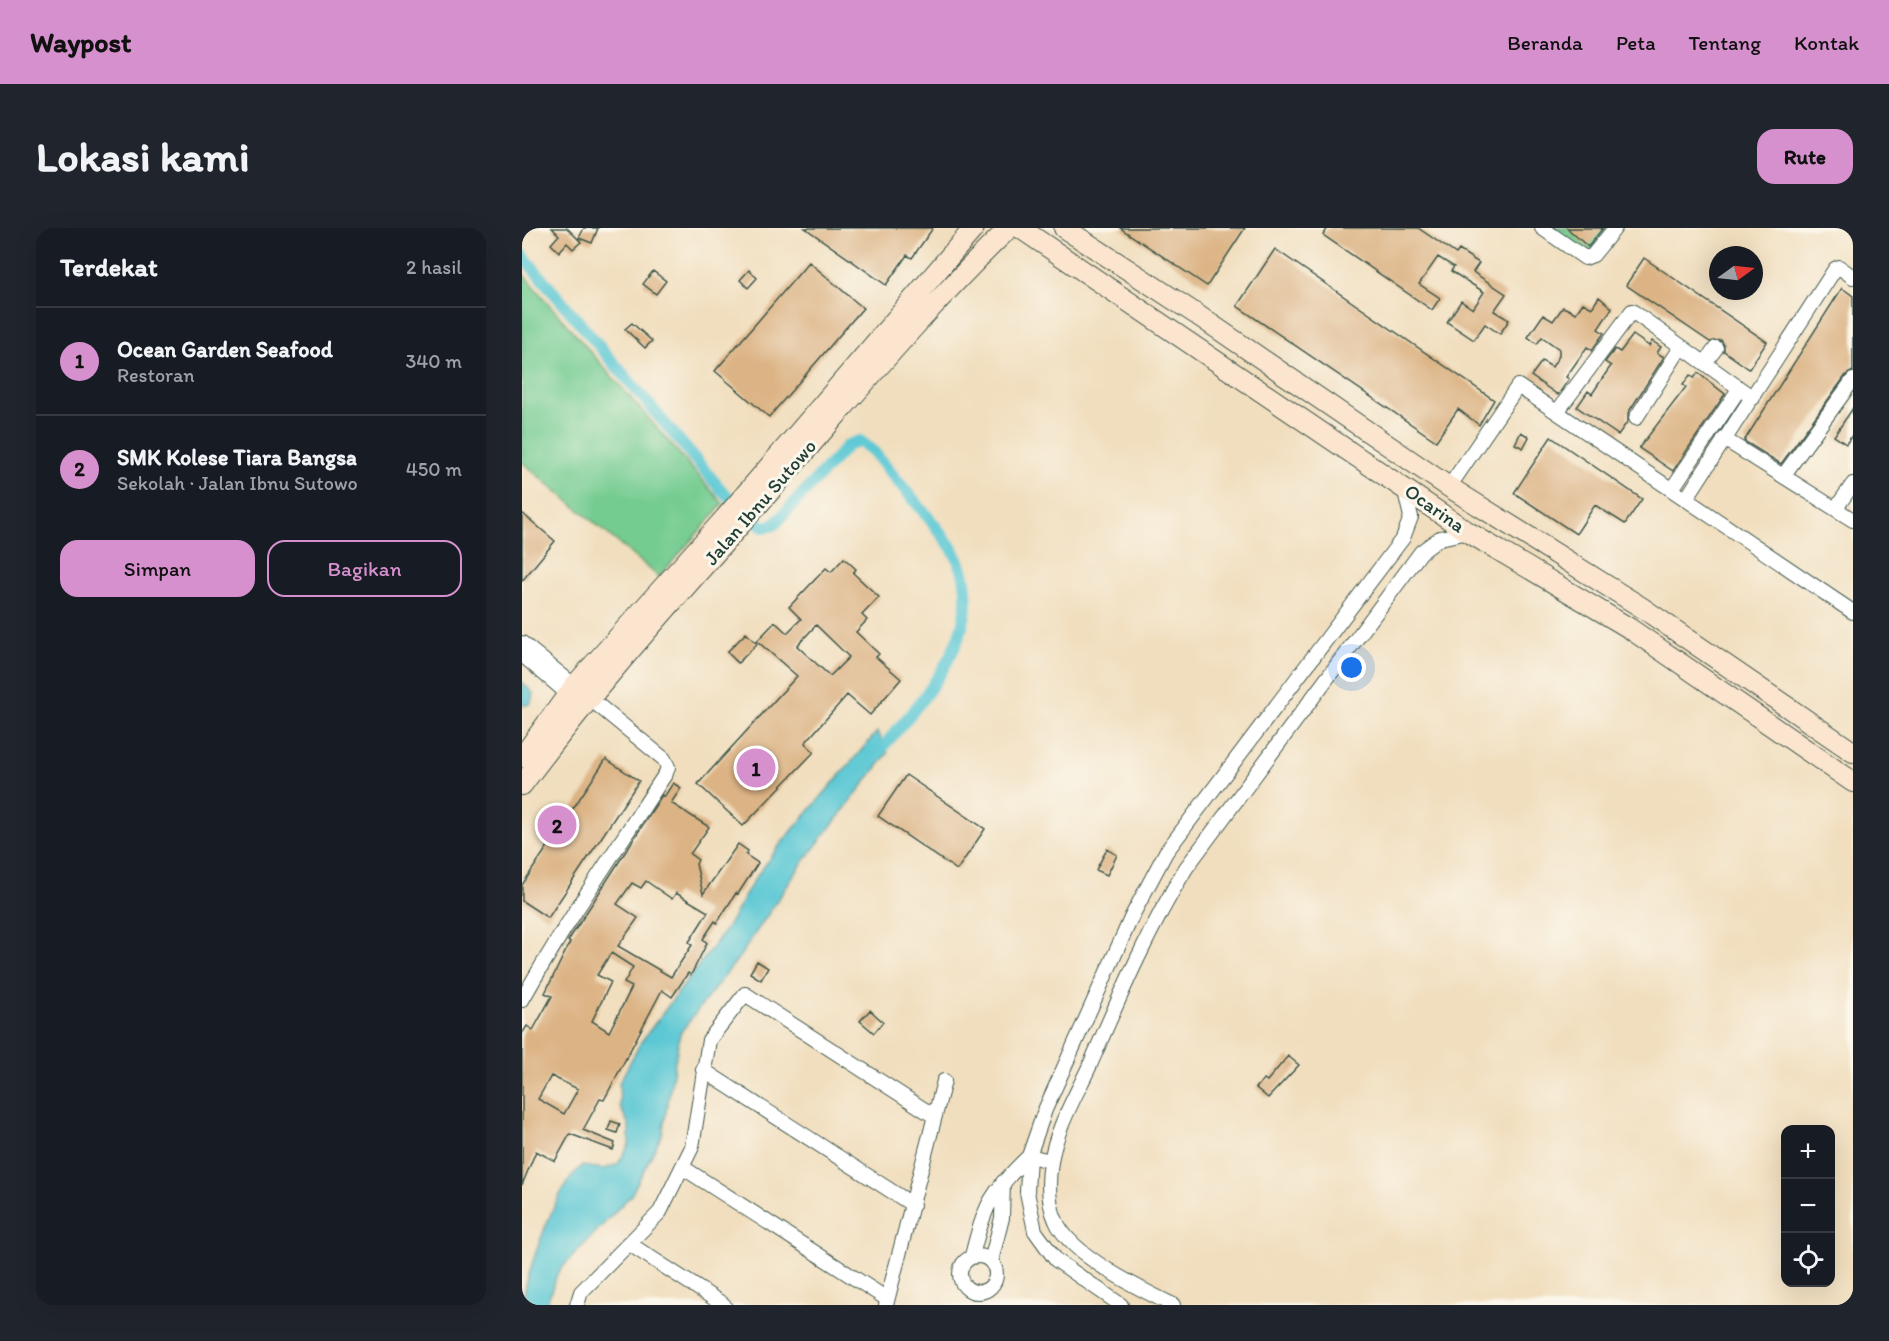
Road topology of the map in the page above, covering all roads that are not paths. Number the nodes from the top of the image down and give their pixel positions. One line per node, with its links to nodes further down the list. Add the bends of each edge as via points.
1 (974, 228): 22 (main road, Jalan Ibnu Sutowo)
2 (1009, 228): 22 (main road, Jalan Ibnu Sutowo)
3 (1020, 228): 19 (main road, Ocarina)
4 (1064, 228): 20 (main road, Ocarina)
5 (1615, 228): 6 (street, via 1593,255 1584,258)
6 (1544, 229)
7 (1853, 278): 13 (street, via 1839,267 1835,269)
8 (1681, 347): 10 (street); 14 (street, via 1631,311); 15 (street)
9 (1716, 348): 10 (street)
10 (1705, 363): 12 (street)
11 (1853, 380): 17 (street)
12 (1739, 389): 13 (street); 21 (street)
13 (1753, 398): 16 (street)
14 (1557, 412): 20 (street, via 1518,386); 21 (street)
15 (1636, 418)
16 (1724, 439): 17 (street); 23 (street)
17 (1783, 476): 24 (street)
18 (1853, 484): 24 (street)
19 (1404, 487): 26 (main road, Ocarina); 37 (street, via 1411,517 1402,538 1166,852)
20 (1449, 487): 27 (main road, Ocarina)
21 (1672, 489): 23 (street)
22 (757, 494): 32 (main road, Jalan Ibnu Sutowo)
23 (1686, 499): 28 (street)
24 (1836, 508): 25 (street)
25 (1853, 520)
26 (1468, 532): 29 (main road, Ocarina); 39 (street, via 1440,538 1421,552 1186,868 1154,920)
27 (1641, 607): 29 (main road); 33 (main road, Ocarina)
28 (1853, 612)
29 (1629, 628): 35 (main road, Ocarina)
30 (522, 643): 32 (street)
31 (522, 655): 32 (street)
32 (579, 695): 34 (main road, Jalan Ibnu Sutowo); 36 (main road, Jalan Ibnu Sutowo); 38 (street, via 668,766 561,930)
33 (1853, 752)
34 (522, 758)
35 (1853, 782)
36 (522, 785)
37 (1099, 991): 39 (street); 43 (street, via 1045,1110)
38 (522, 1000)
39 (1118, 1000): 44 (street)
40 (703, 1070): 42 (street, via 709,1040 745,994); 45 (street, via 692,1147); 47 (street)
41 (944, 1081): 42 (street)
42 (934, 1116): 47 (street)
43 (1029, 1156): 44 (street); 46 (street); 55 (street, via 1027,1192 1035,1231 1056,1260)
44 (1051, 1161): 56 (street, via 1049,1191 1056,1221 1072,1244 1129,1284)
45 (682, 1167): 48 (street, via 660,1212); 52 (street)
46 (1003, 1180): 49 (street, via 982,1214); 50 (street, via 1002,1218)
47 (913, 1205): 52 (street)
48 (628, 1243): 53 (street, via 581,1292); 54 (street)
49 (972, 1256): 50 (street); 51 (street, via 962,1265 960,1279)
50 (991, 1261): 51 (street, via 996,1276)
51 (981, 1299)
52 (887, 1302)
53 (577, 1305)
54 (724, 1305)
55 (1122, 1305)
56 (1173, 1305)

